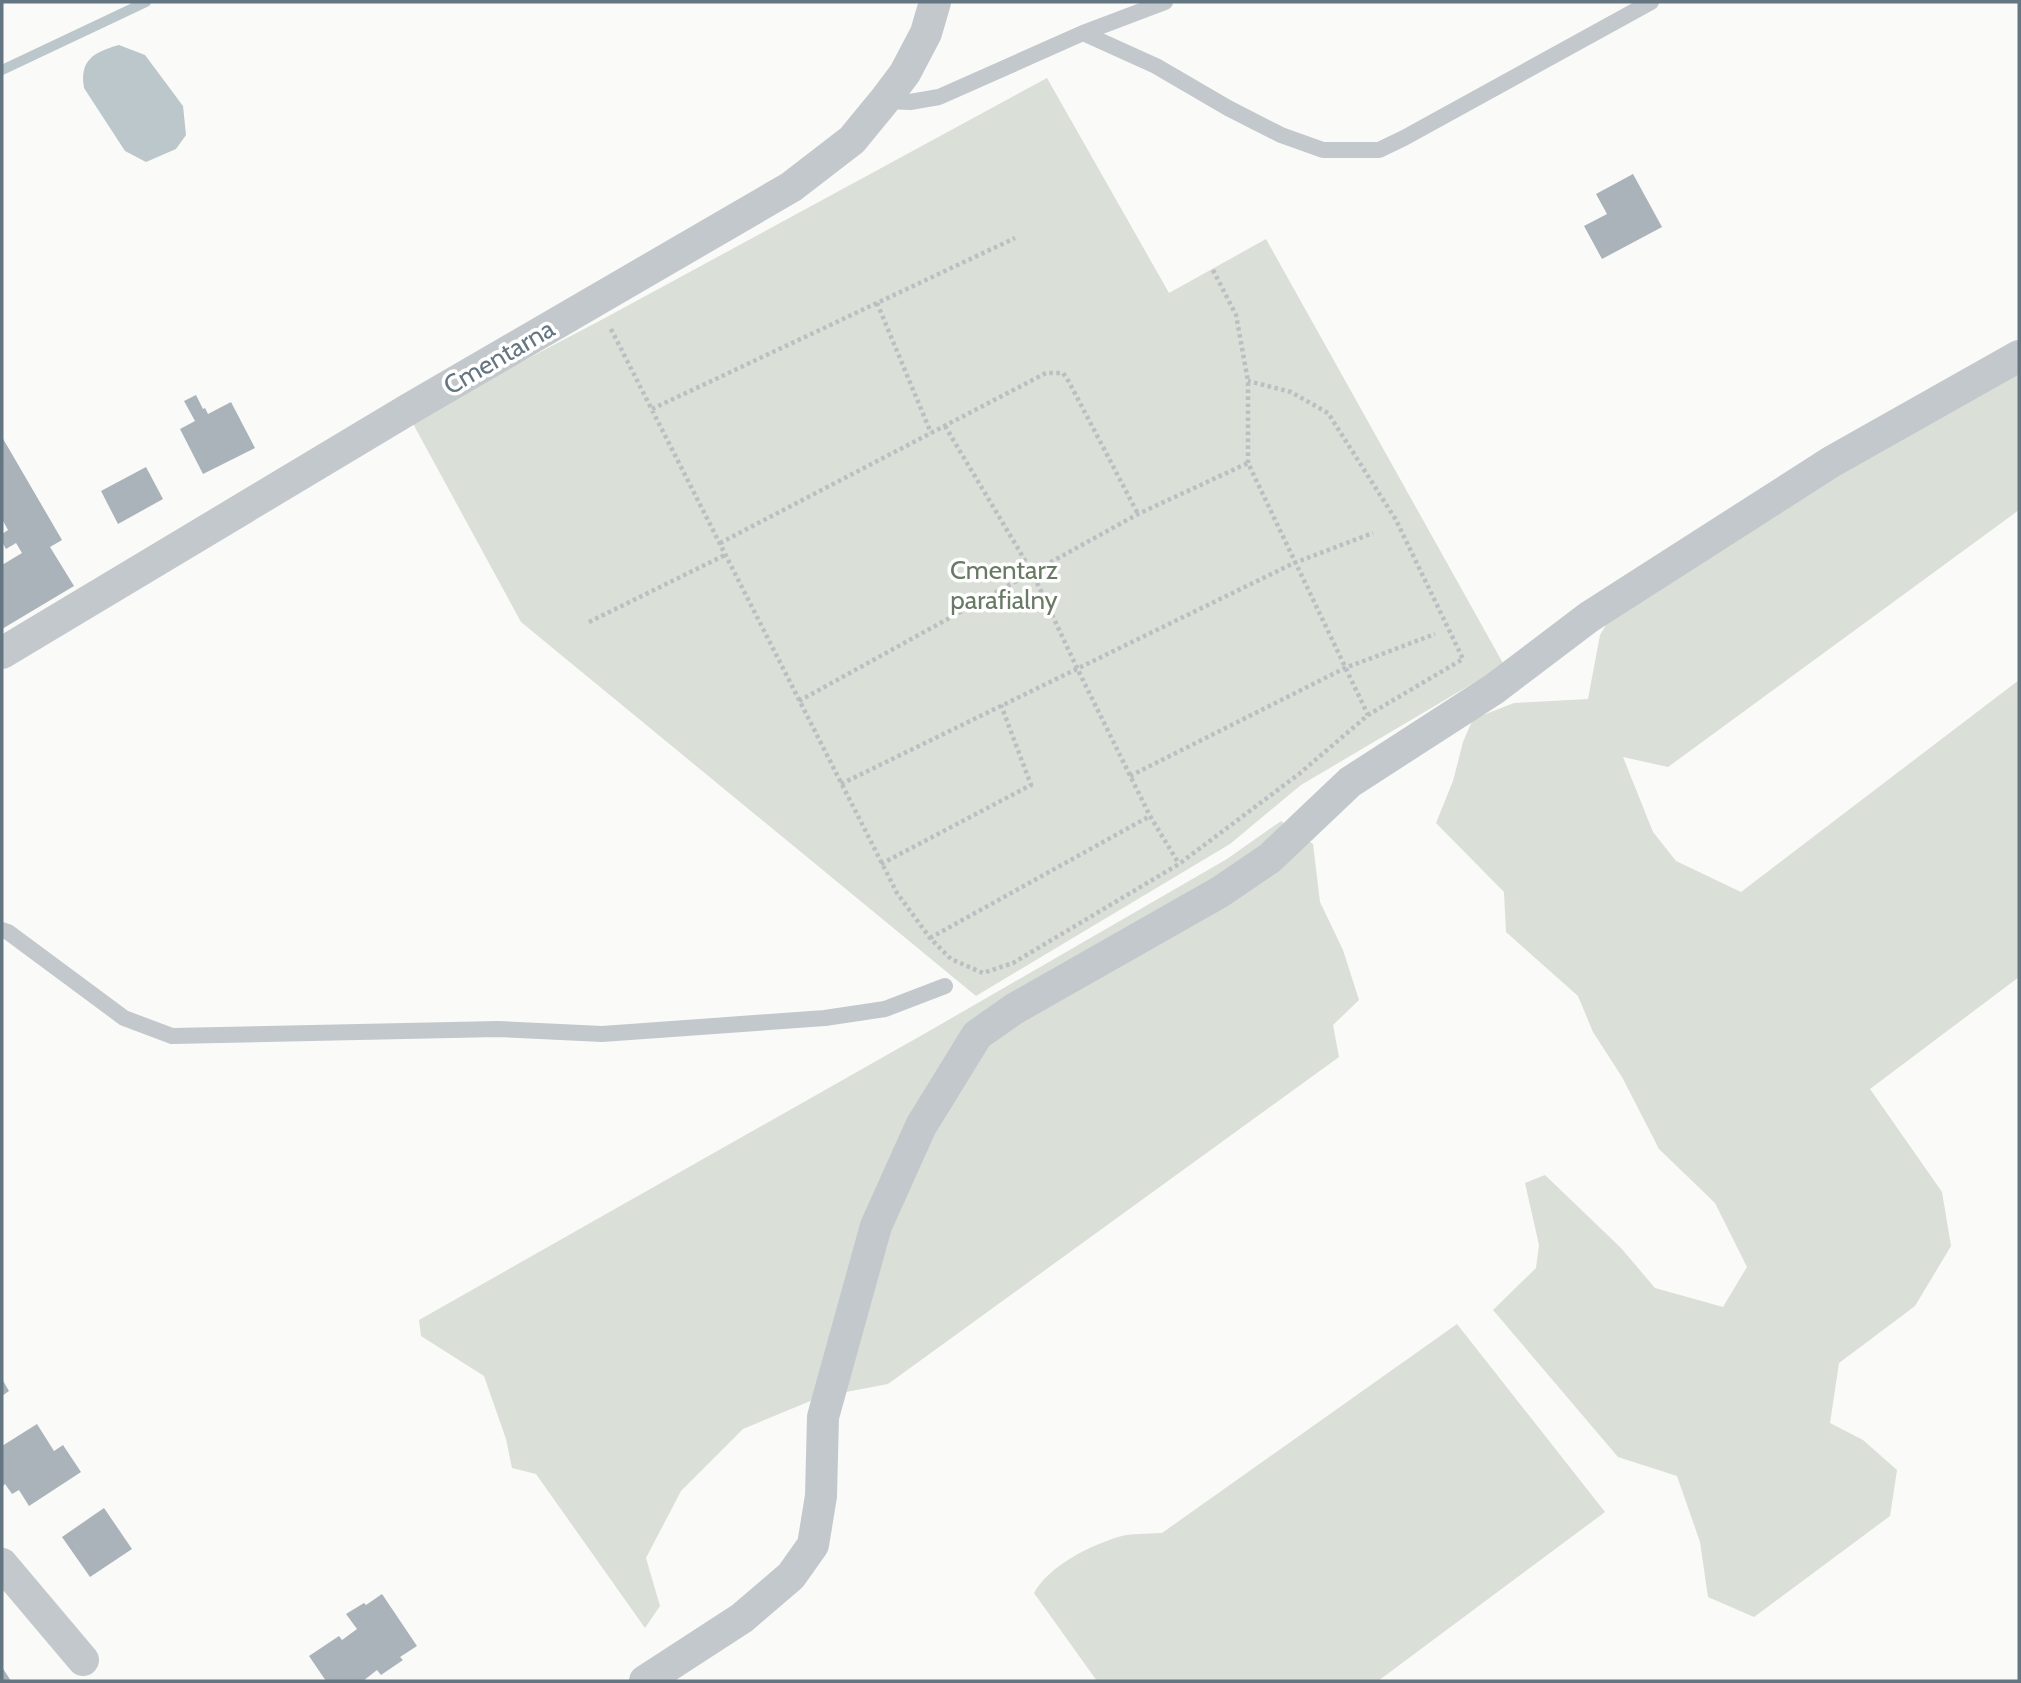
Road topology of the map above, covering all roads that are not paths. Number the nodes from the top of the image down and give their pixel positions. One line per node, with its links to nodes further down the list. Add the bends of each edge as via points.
1 (935, 2): 5 (street, Cmentarna, via 926,33)
2 (1165, 2): 4 (lane)
3 (1651, 2): 4 (lane, via 1379,150 1323,150 1281,135 1156,66)
4 (1083, 33): 5 (lane, via 939,97)
5 (884, 101): 7 (street, Cmentarna, via 852,140 791,187)
6 (2019, 356): 12 (street, via 1831,462 1588,617 1494,689 1350,782 1270,858 1230,886 1014,1009 977,1035 921,1126 876,1226 823,1417 821,1496 813,1545 791,1576 742,1618)
7 (2, 653)
8 (2, 930): 9 (lane, via 124,1018 172,1036 498,1029 602,1034 825,1018 885,1009)
9 (945, 986)
10 (2, 1564): 11 (street)
11 (83, 1660)
12 (645, 1681)

